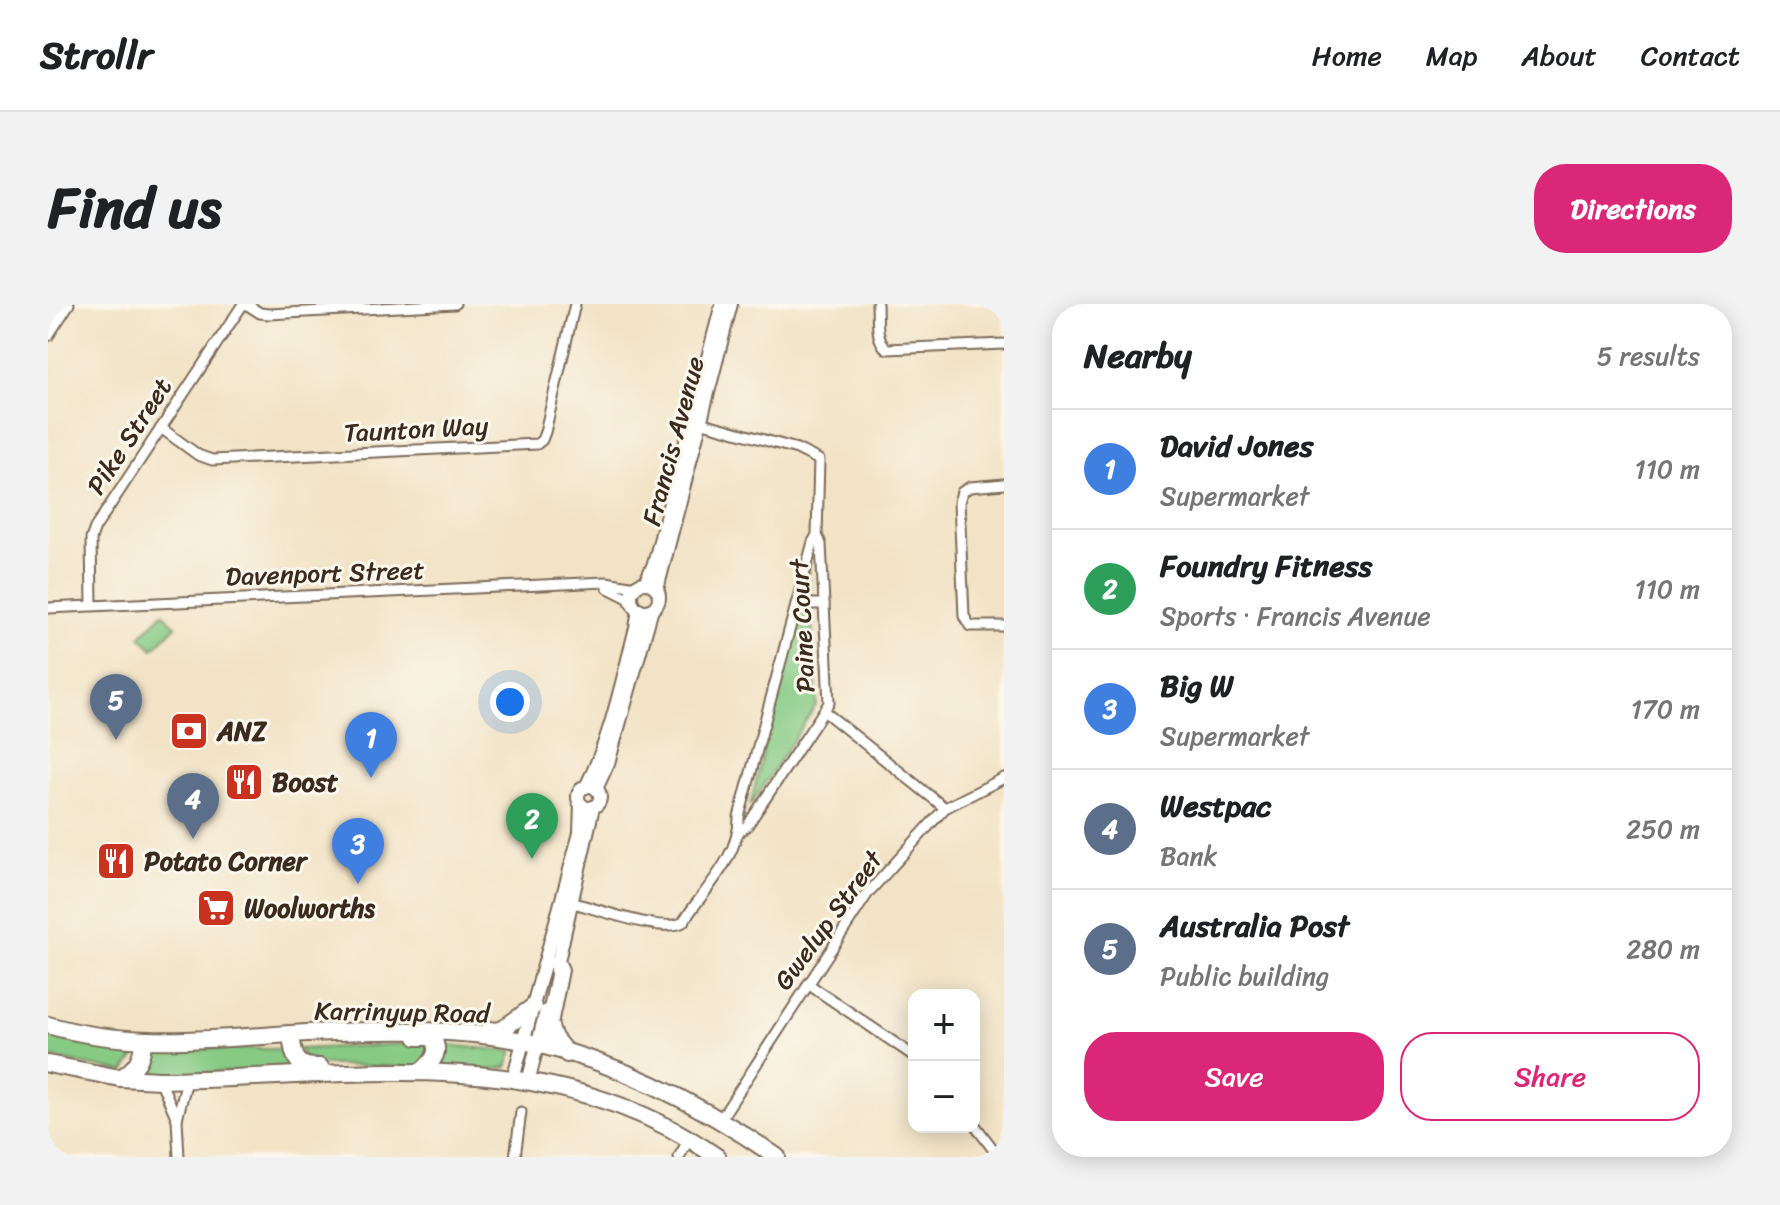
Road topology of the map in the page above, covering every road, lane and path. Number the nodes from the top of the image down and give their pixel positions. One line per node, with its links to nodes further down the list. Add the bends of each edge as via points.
1 (69, 304): 9 (street)
2 (244, 304): 8 (street, via 260,313); 12 (street, Pike Street)
3 (455, 304): 8 (street)
4 (575, 304): 12 (street, Taunton Way, via 545,432 537,444 212,460)
5 (722, 304): 11 (street, Francis Avenue)
6 (731, 304): 11 (street, Francis Avenue)
7 (877, 304): 10 (street, via 879,339 887,349)
8 (318, 308)
9 (48, 336)
10 (1004, 344)
11 (696, 421): 14 (street, Paine Court, via 819,460); 16 (street, Francis Avenue)
12 (161, 428): 17 (street, Pike Street, via 95,528)
13 (1004, 484): 22 (street, via 966,489 959,508 964,616 976,628)
14 (817, 535): 18 (street, Paine Court); 19 (street, Paine Court)
15 (603, 584): 16 (street, Davenport Street); 17 (street, Davenport Street); 20 (street)
16 (646, 586): 20 (street); 20 (street, via 659,598)
17 (92, 604): 21 (street, Davenport Street)
18 (796, 604): 19 (street); 26 (street, Paine Court)
19 (824, 604): 23 (street, Paine Court, via 830,693)
20 (641, 606): 27 (street, via 608,763 591,788 579,794 587,806)
21 (48, 608)
22 (1004, 626)
23 (825, 712): 25 (street); 26 (street, Paine Court)
24 (1004, 778): 25 (street, Gwelup Street)
25 (945, 808): 29 (street, Gwelup Street, via 868,893)
26 (739, 832): 27 (street, Paine Court, via 731,854 677,926)
27 (567, 901): 28 (street); 30 (street)
28 (557, 964): 35 (street); 37 (highway, via 549,1024)
29 (808, 984): 36 (street); 47 (street, Gwelup Street)
30 (533, 1007): 32 (highway, via 500,1031 404,1026); 35 (street)
31 (48, 1025): 34 (highway, Karrinyup Road)
32 (397, 1032): 33 (highway, Karrinyup Road); 35 (highway, Karrinyup Road); 39 (highway, via 432,1037 436,1053)
33 (291, 1035): 34 (highway, Karrinyup Road); 40 (highway, via 293,1052 305,1068 356,1067)
34 (143, 1040): 41 (highway, via 138,1063)
35 (530, 1043): 37 (highway, Karrinyup Road); 44 (street)
36 (908, 1052)
37 (567, 1054): 47 (highway, Karrinyup Road, via 638,1079)
38 (48, 1064): 41 (highway)
39 (423, 1070): 40 (highway); 44 (highway)
40 (364, 1072): 43 (highway)
41 (120, 1078): 42 (highway)
42 (160, 1080): 43 (highway); 46 (street)
43 (187, 1080): 46 (street)
44 (521, 1080): 49 (highway, via 624,1108)
45 (521, 1112): 51 (street)
46 (177, 1119): 50 (street)
47 (720, 1120): 54 (highway, Karrinyup Road)
48 (980, 1132): 55 (street)
49 (689, 1139): 52 (street); 53 (highway)
50 (179, 1157)
51 (515, 1157)
52 (679, 1157)
53 (716, 1157)
54 (777, 1157)
55 (999, 1157)

